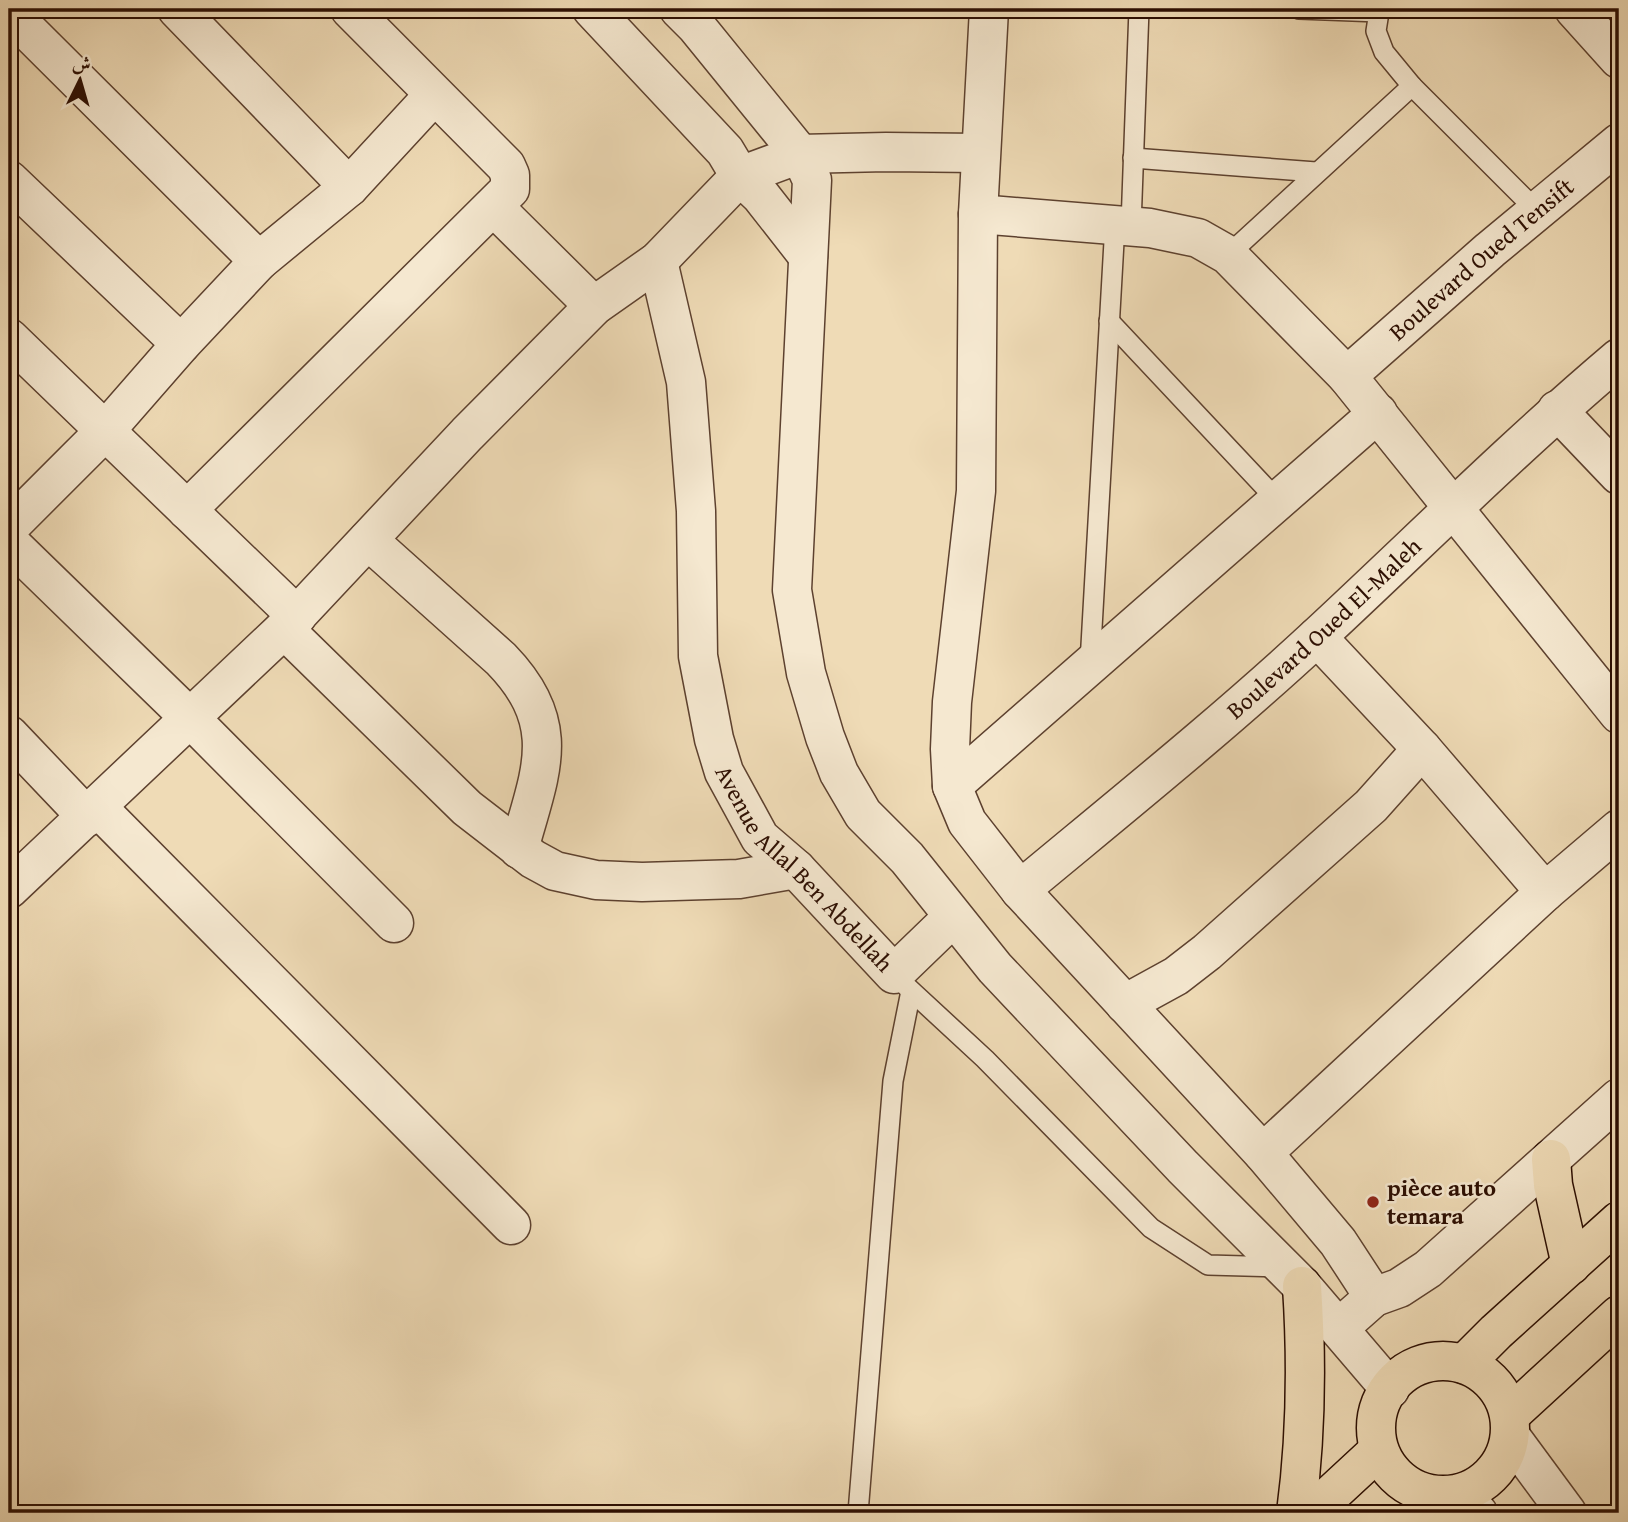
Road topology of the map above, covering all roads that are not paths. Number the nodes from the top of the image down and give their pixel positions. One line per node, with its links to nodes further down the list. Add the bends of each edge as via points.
1 (177, 9): 21 (street)
2 (350, 9): 13 (street)
3 (592, 9): 19 (street, via 725,151)
4 (989, 9): 15 (street)
5 (1139, 9): 17 (lane)
6 (1299, 9): 8 (lane)
7 (1574, 9): 11 (street)
8 (1381, 10): 12 (lane, via 1376,31 1384,51)
9 (690, 15): 16 (street)
10 (21, 22): 28 (street)
11 (1619, 59)
12 (1412, 86): 18 (lane); 23 (lane)
13 (434, 95): 21 (street); 22 (street, via 506,166 510,189)
14 (1619, 143): 23 (street, Boulevard Oued Tensift)
15 (979, 153): 16 (street); 24 (street)
16 (800, 154): 19 (street); 27 (street, via 812,180)
17 (1133, 158): 18 (lane); 25 (lane)
18 (1316, 172): 26 (lane)
19 (740, 176): 27 (street); 29 (street)
20 (9, 180): 33 (street)
21 (349, 187): 28 (street)
22 (494, 207): 30 (street); 42 (street)
23 (1538, 211): 35 (street, Boulevard Oued Tensift)
24 (978, 214): 25 (street); 53 (street, via 976,491 953,702)
25 (1123, 225): 26 (street, via 1198,238); 31 (lane)
26 (1228, 255): 35 (street)
27 (807, 256): 61 (street, via 792,590 806,673 839,773 863,814)
28 (259, 261): 33 (street)
29 (658, 261): 30 (street); 57 (street, Avenue Allal Ben Abdellah, via 687,382 696,511 698,656 714,739 724,772 760,838)
30 (594, 306): 44 (street)
31 (1109, 321): 40 (lane); 48 (lane)
32 (9, 338): 38 (street)
33 (181, 344): 38 (street)
34 (1619, 358): 36 (street, Boulevard Oued El-Maleh)
35 (1347, 376): 37 (street)
36 (1557, 410): 39 (street); 41 (street, Boulevard Oued El-Maleh)
37 (1378, 413): 40 (street); 41 (street)
38 (105, 430): 42 (street); 43 (street)
39 (1619, 475)
40 (1278, 501): 48 (street)
41 (1453, 509): 47 (street, Boulevard Oued El-Maleh); 49 (street)
42 (187, 510): 46 (street)
43 (9, 527)
44 (368, 540): 46 (street); 56 (street, via 501,660 530,695 541,726 542,766)
45 (9, 542): 50 (street)
46 (290, 623): 50 (street); 56 (street, via 445,788)
47 (1317, 637): 52 (street); 59 (street, Boulevard Oued El-Maleh)
48 (1090, 665): 53 (street)
49 (1619, 714)
50 (191, 719): 54 (street); 62 (street)
51 (9, 735): 54 (street)
52 (1422, 749): 60 (street); 64 (street, via 1371,806 1207,952 1176,976)
53 (952, 786): 59 (street, via 967,822)
54 (92, 812): 58 (street); 69 (street)
55 (1619, 829): 60 (street)
56 (519, 849): 57 (street, via 555,872 596,880 708,881)
57 (796, 869): 63 (street, Avenue Allal Ben Abdellah)
58 (9, 889)
59 (1020, 890): 64 (street)
60 (1545, 892): 66 (street)
61 (953, 917): 63 (street); 71 (street, via 995,968)
62 (394, 922)
63 (902, 983): 71 (lane, Avenue Allal Ben Abdellah, via 985,1059 1151,1228 1208,1265); 80 (lane)
64 (1125, 1004): 66 (street)
65 (1619, 1098): 67 (street)
66 (1263, 1153): 72 (street, via 1338,1242)
67 (1551, 1159): 70 (main road); 72 (street, via 1428,1269 1399,1288)
68 (1619, 1221): 70 (main road)
69 (511, 1224)
70 (1571, 1265): 75 (main road)
71 (1292, 1276): 74 (street); 81 (main road, via 1306,1345)
72 (1374, 1297): 74 (street)
73 (1619, 1315): 77 (main road)
74 (1339, 1328): 76 (street)
75 (1464, 1364): 76 (main road, via 1439,1361 1414,1368); 77 (main road, via 1485,1376 1501,1394)
76 (1390, 1389): 78 (main road, via 1379,1406 1375,1428)
77 (1510, 1426): 79 (main road, via 1502,1462 1484,1482); 83 (street)
78 (1379, 1450): 79 (main road, via 1391,1471 1409,1487); 82 (main road)
79 (1445, 1504)
80 (858, 1513)
81 (1296, 1513)
82 (1311, 1513)
83 (1567, 1513)

